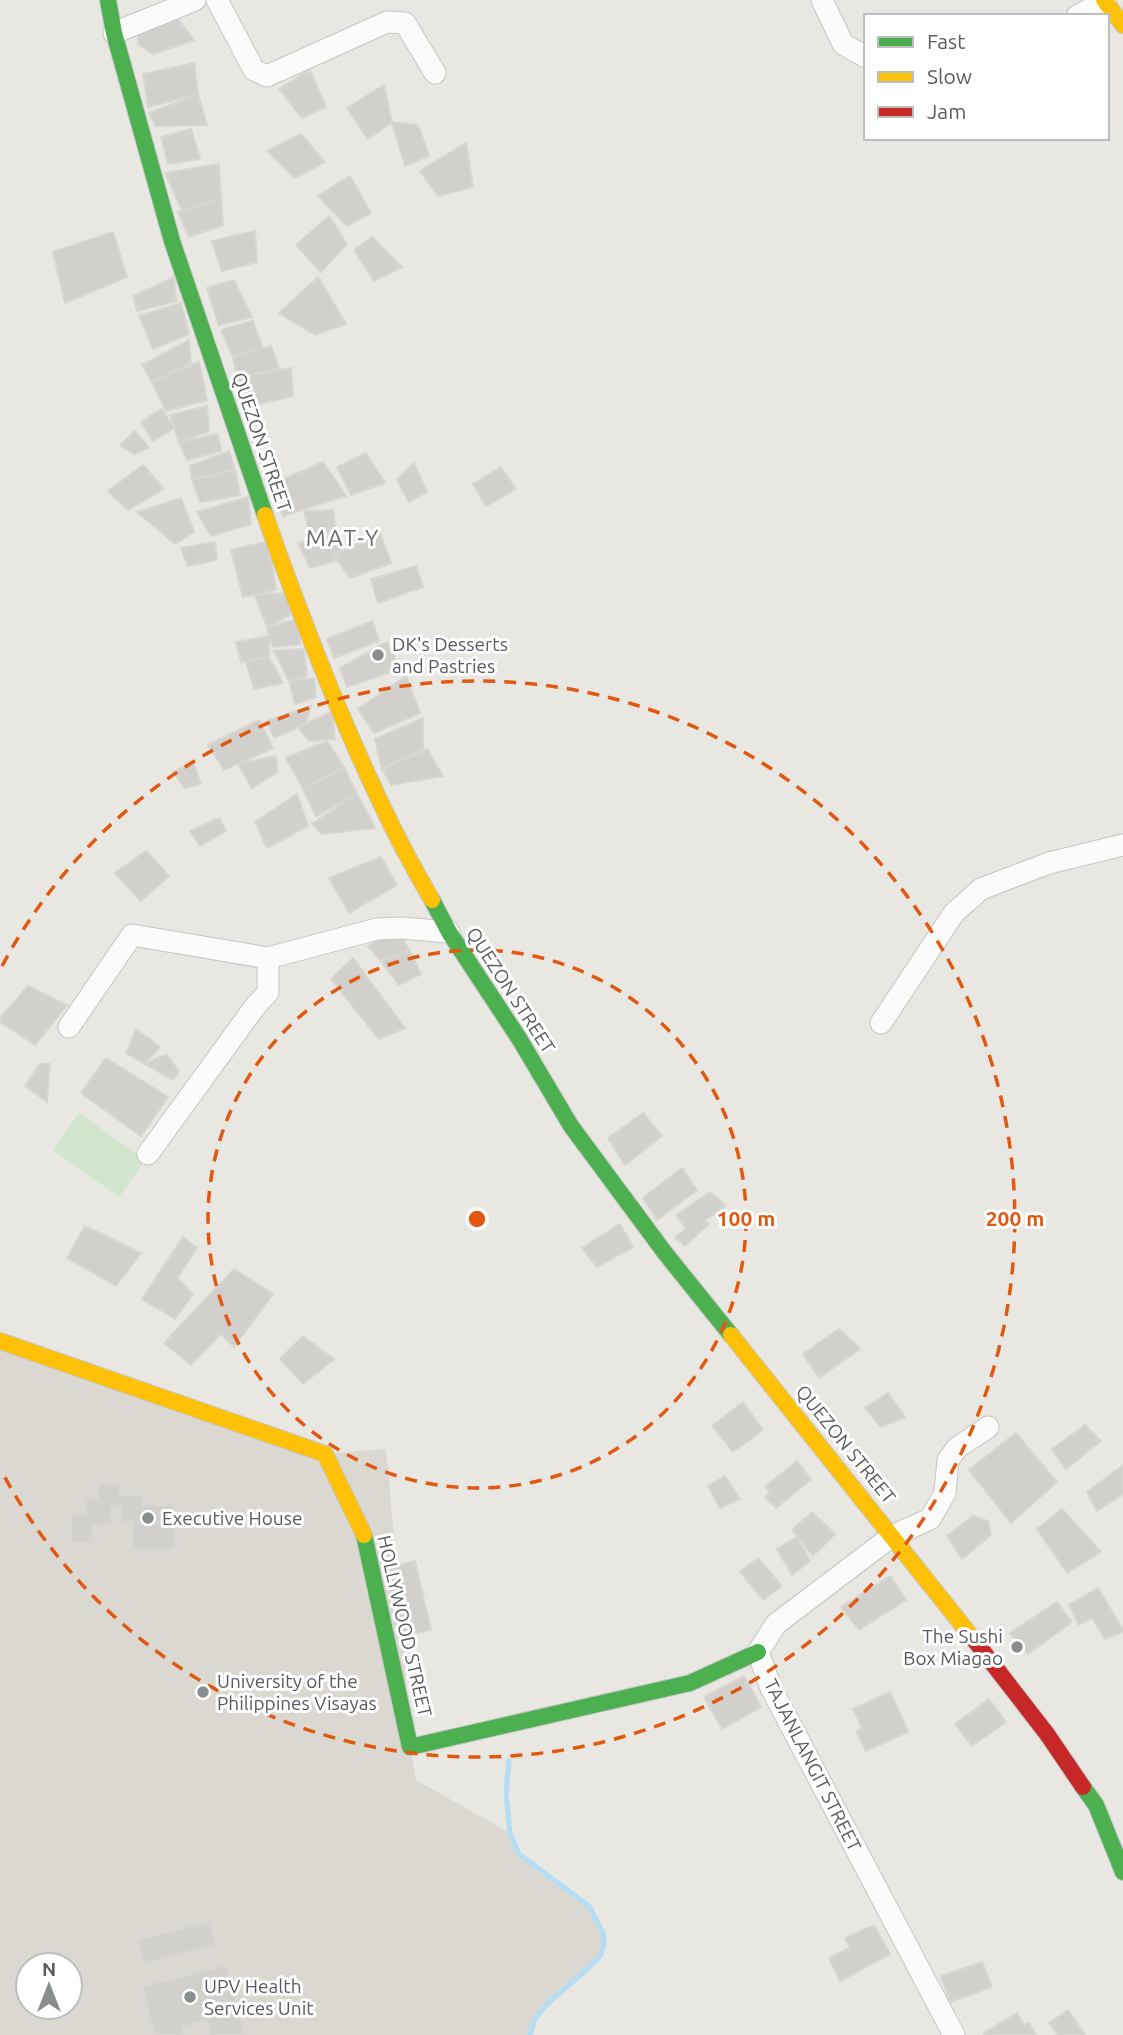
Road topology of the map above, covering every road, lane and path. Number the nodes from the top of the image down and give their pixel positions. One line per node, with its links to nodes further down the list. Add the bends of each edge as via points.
1 (108, 0): 8 (street, QUEZON STREET)
2 (195, 0): 8 (street)
3 (217, 0): 10 (street, via 254,70 267,76 387,22 405,23)
4 (822, 0): 9 (street, via 843,44)
5 (1105, 0): 6 (street); 7 (street)
6 (1080, 14)
7 (1123, 25)
8 (114, 33): 12 (street, QUEZON STREET, via 172,241 288,581 389,821)
9 (864, 56)
10 (435, 73)
11 (1123, 845): 14 (street, via 1049,863 981,889 954,913)
12 (449, 932): 13 (street, via 377,929); 19 (street, QUEZON STREET, via 571,1126 665,1253)
13 (268, 958): 15 (street, via 132,935); 16 (street, via 268,992)
14 (881, 1023)
15 (69, 1027)
16 (148, 1154)
17 (0, 1341): 20 (street, HOLLYWOOD STREET, via 325,1454 365,1538 410,1747 690,1683)
18 (988, 1427): 19 (street, via 957,1448 948,1460 945,1493 930,1519)
19 (892, 1536): 20 (street, via 776,1624); 21 (street, QUEZON STREET, via 1096,1805)
20 (758, 1652): 22 (street, TAJANLANGIT STREET, via 771,1688)
21 (1123, 1872)
22 (954, 2035)

